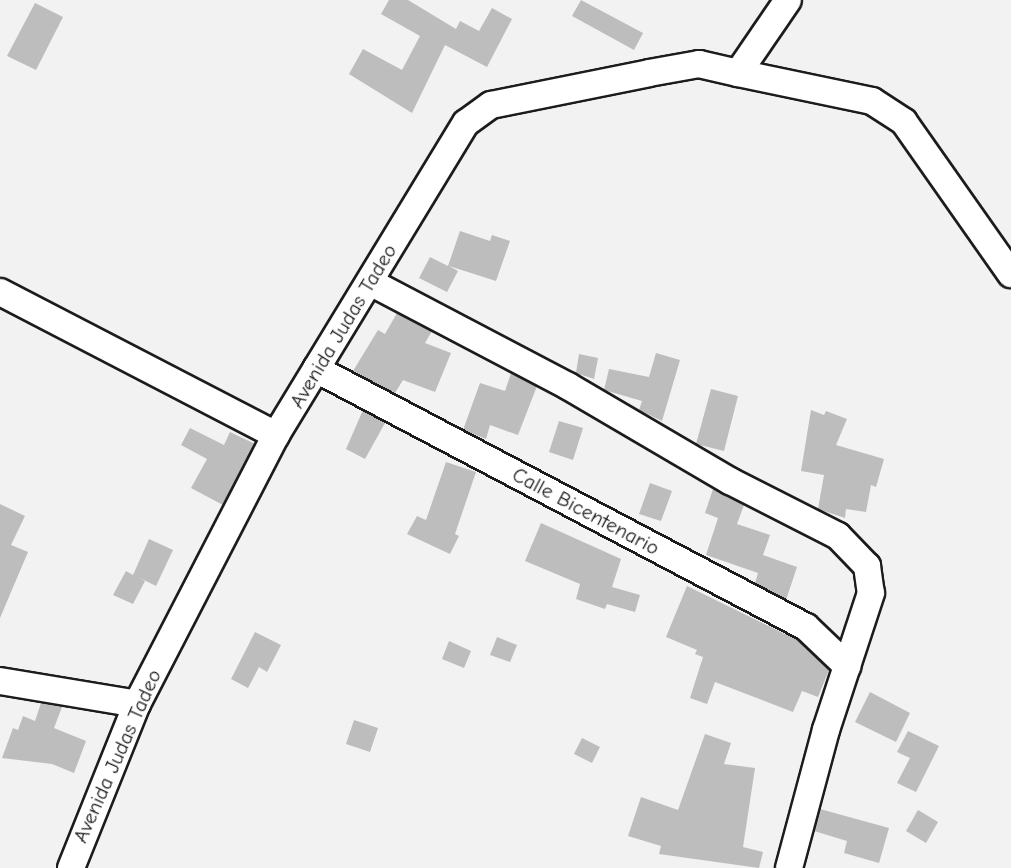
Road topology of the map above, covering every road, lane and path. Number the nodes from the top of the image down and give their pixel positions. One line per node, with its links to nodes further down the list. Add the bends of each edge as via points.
1 (788, 0): 2 (street)
2 (738, 73): 3 (street, Avenida Judas Tadeo, via 872,101 904,122); 4 (street, Avenida Judas Tadeo, via 699,64 492,105 466,123)
3 (1011, 274)
4 (370, 282): 6 (street, Avenida Judas Tadeo); 8 (street, via 568,386 730,481 838,536 867,566 871,593)
5 (0, 292): 7 (street)
6 (316, 369): 7 (street, Avenida Judas Tadeo); 8 (street, Calle Bicentenario, via 806,627)
7 (276, 435): 10 (street, Avenida Judas Tadeo)
8 (847, 666): 12 (street)
9 (0, 681): 10 (street)
10 (137, 704): 11 (street, Avenida Judas Tadeo)
11 (71, 868)
12 (789, 868)

